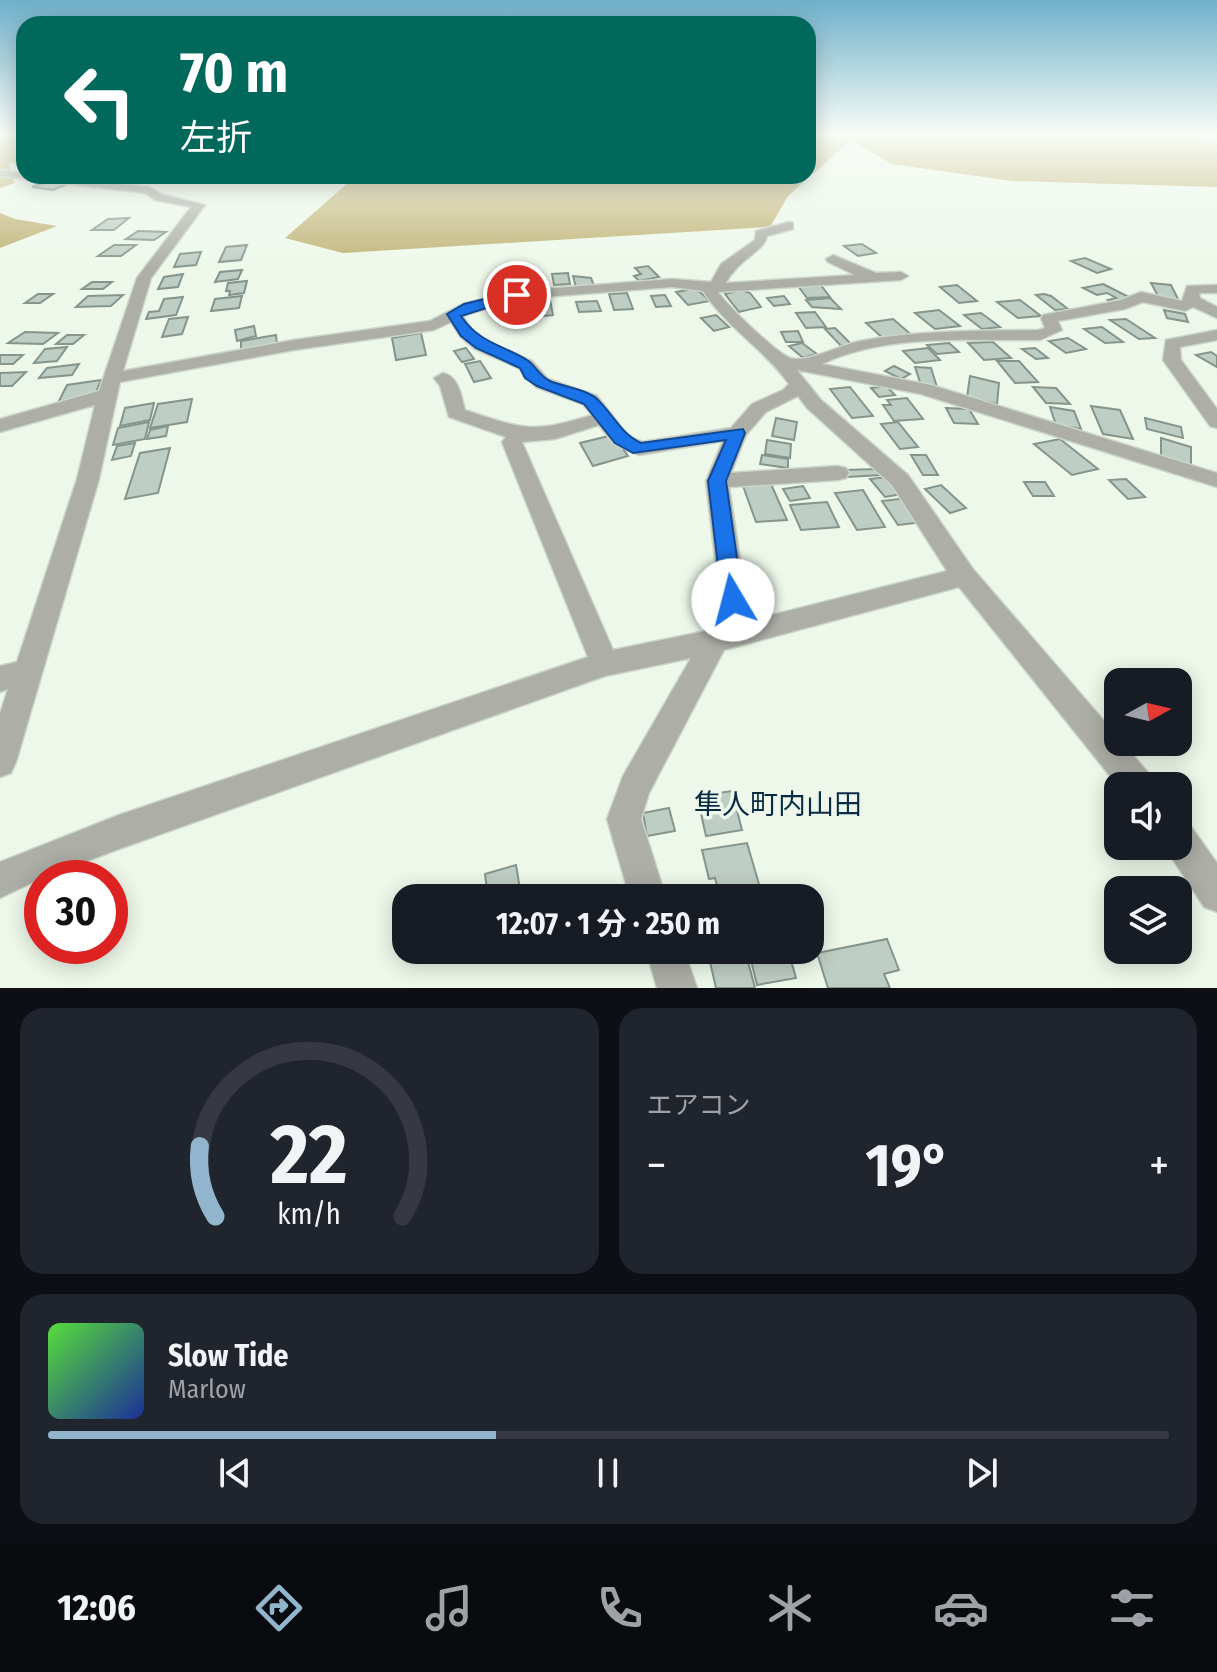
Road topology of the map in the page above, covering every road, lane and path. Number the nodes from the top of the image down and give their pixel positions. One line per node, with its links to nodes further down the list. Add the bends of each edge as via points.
1 (96, 184): 14 (street, via 149,190 159,198 199,205 144,278)
2 (789, 226): 6 (street, via 761,234 761,241 726,267)
3 (833, 259): 5 (street)
4 (901, 276): 5 (street)
5 (874, 278): 6 (street)
6 (711, 287): 10 (street, via 672,283 517,295); 12 (street, via 721,307)
7 (1214, 289): 8 (street, via 1192,289)
8 (1192, 300): 9 (street); 12 (street, via 1185,306 1141,297 1049,318 1054,330 1040,335 866,345 826,353)
9 (1217, 313)
10 (454, 314): 14 (street, via 434,325 294,345); 16 (street, via 481,345 526,365 542,383 590,400)
11 (1217, 335): 15 (street, via 1172,344 1172,360)
12 (796, 370): 18 (street, via 790,394 759,408); 21 (street, via 925,389); 23 (street, via 814,404 900,480)
13 (443, 378): 19 (street, via 456,413)
14 (110, 386): 17 (street, via 83,405); 26 (street, via 88,479)
15 (1213, 412)
16 (604, 417): 18 (street, via 621,440 639,449); 19 (street, via 555,433)
17 (0, 426)
18 (737, 433): 22 (street)
19 (518, 434): 25 (street, via 512,442)
20 (838, 473): 22 (street)
21 (1217, 480)
22 (717, 481): 24 (street, via 733,600)
23 (964, 576): 24 (street); 28 (street)
24 (715, 641): 25 (street); 31 (street, via 634,787 624,819)
25 (605, 664): 30 (street, via 119,832)
26 (13, 676): 27 (street)
27 (0, 762)
28 (1127, 772)
29 (1192, 857): 32 (street)
30 (0, 880)
31 (644, 884)
32 (1217, 894)
33 (669, 964): 34 (street)
34 (677, 988)

